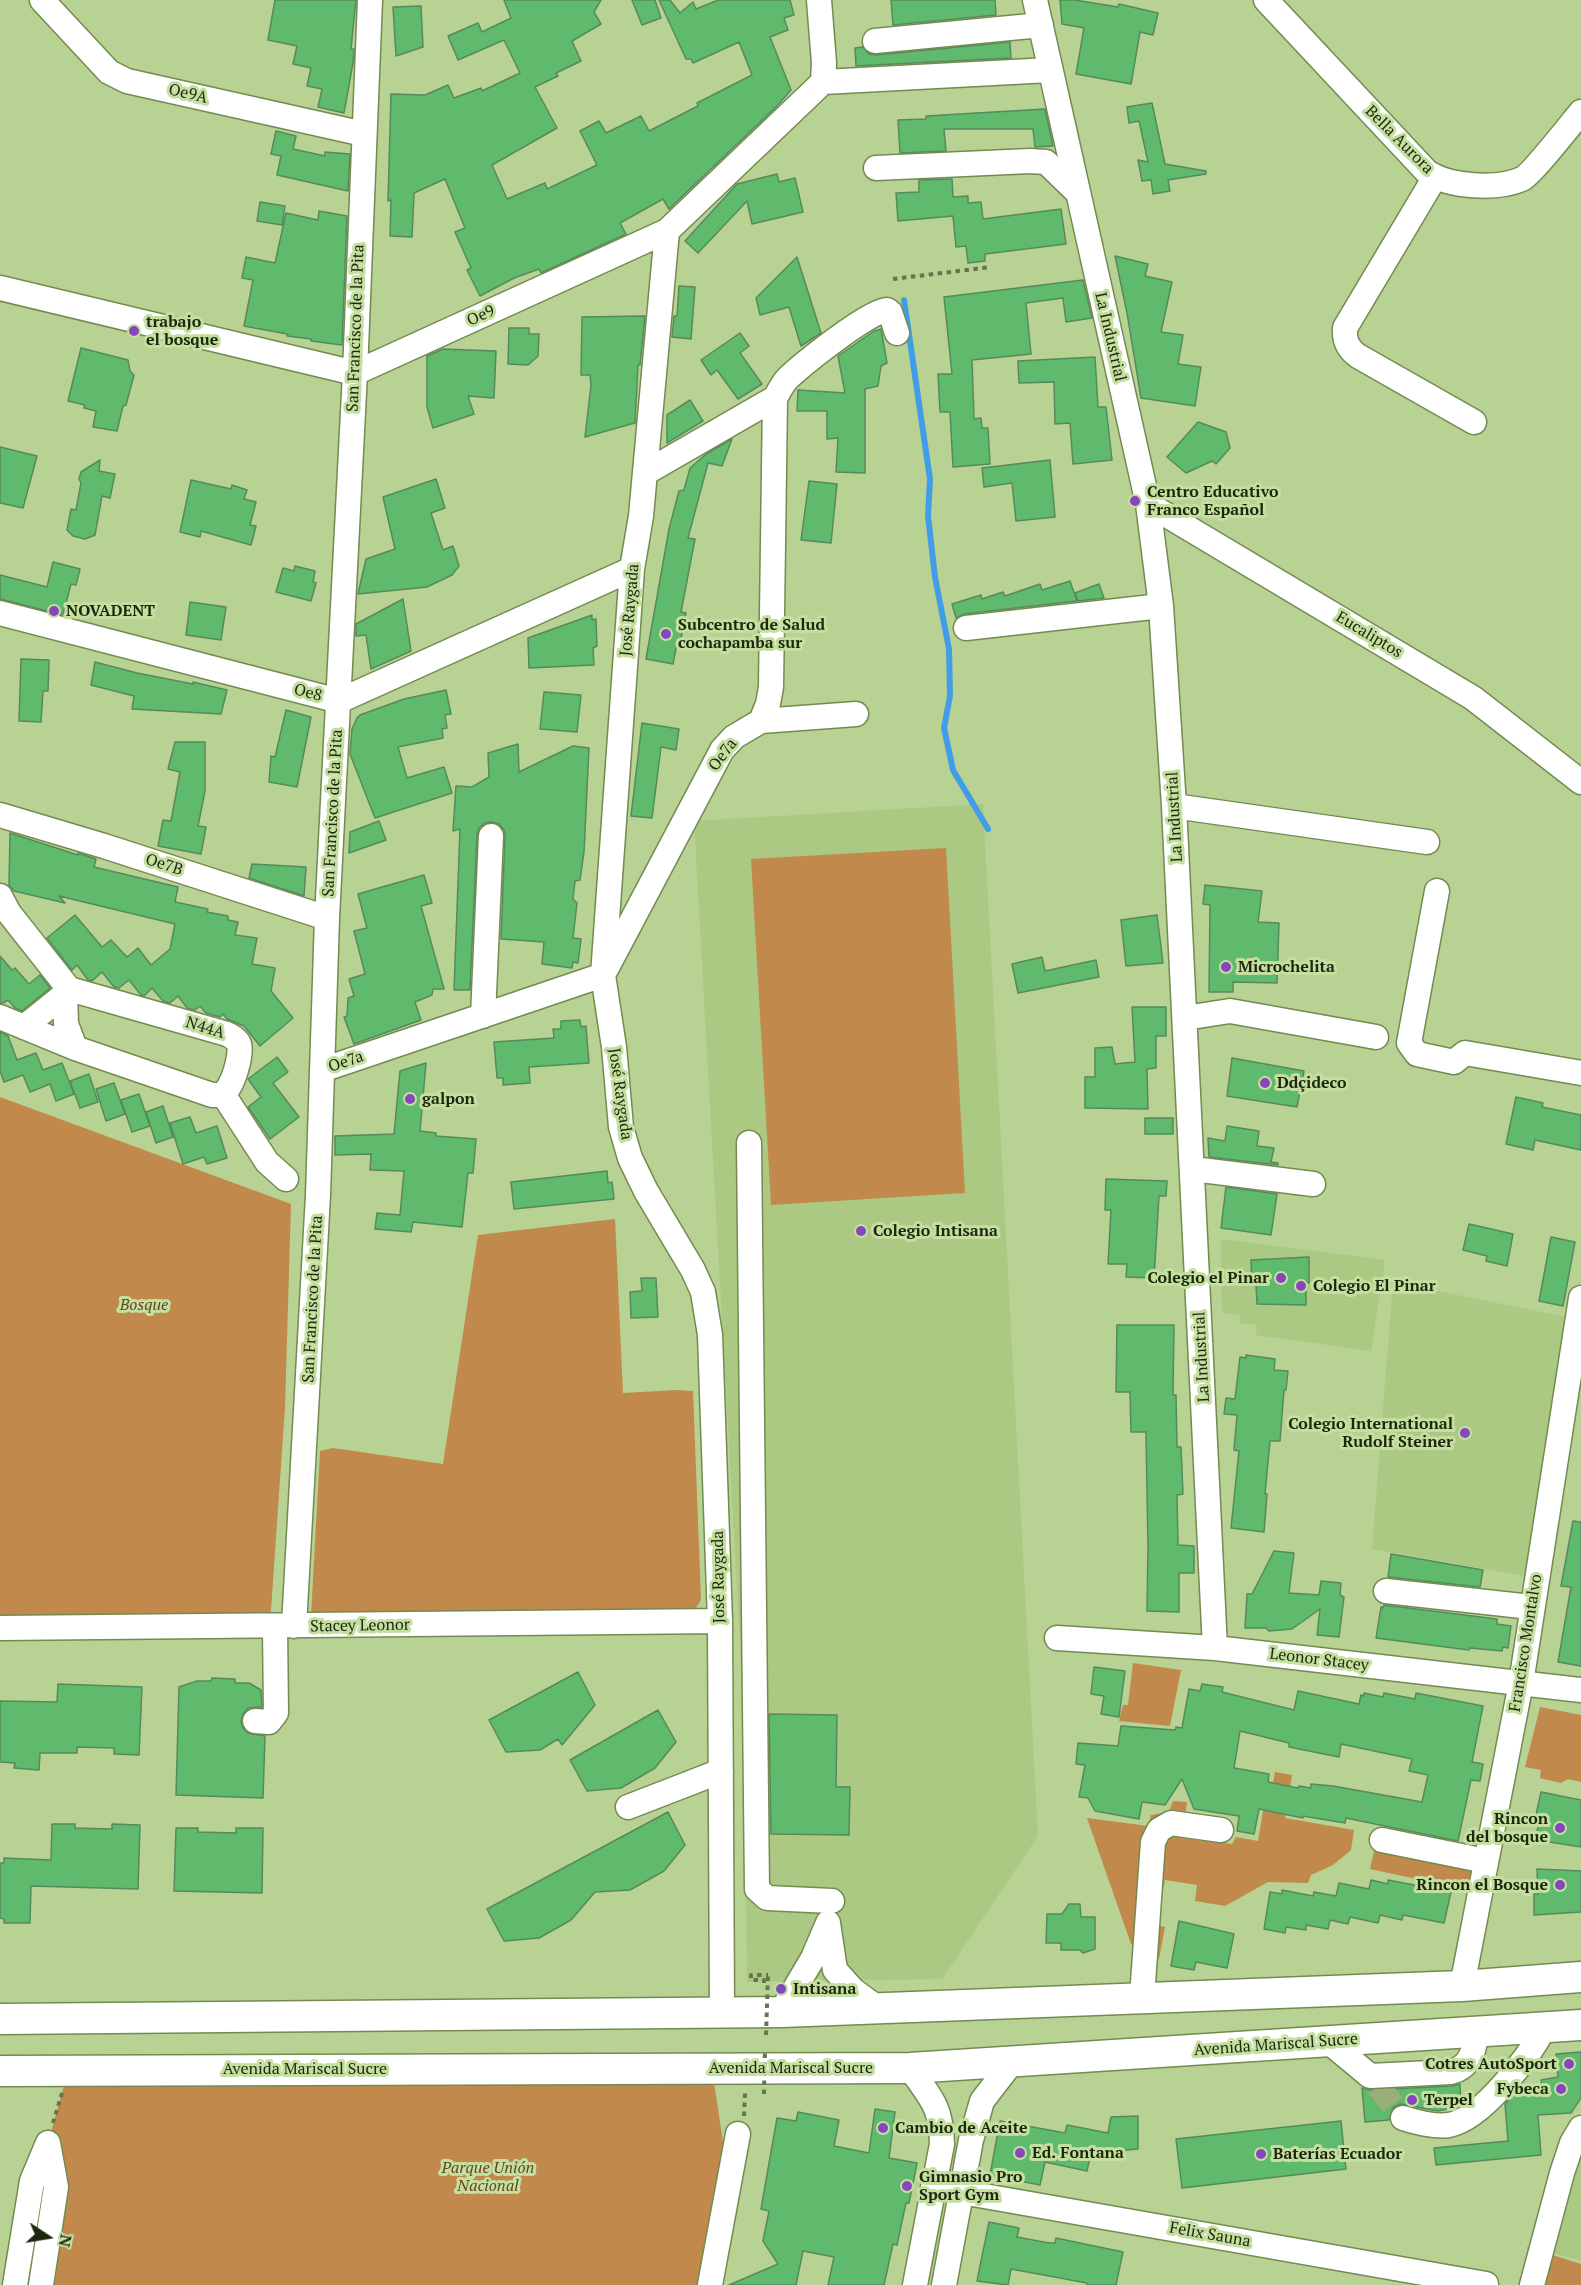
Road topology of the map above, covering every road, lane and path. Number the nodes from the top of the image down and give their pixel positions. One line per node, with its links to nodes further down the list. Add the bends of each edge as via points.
1 (42, 0): 11 (street, Oe9A, via 109,72 127,81)
2 (370, 0): 11 (street, San Francisco de la Pita)
3 (819, 0): 9 (street)
4 (1035, 0): 6 (street, La Industrial)
5 (1266, 0): 13 (street, Bella Aurora)
6 (1041, 25): 7 (street); 8 (street, La Industrial)
7 (875, 41)
8 (1050, 69): 9 (street); 14 (street, La Industrial)
9 (823, 82): 15 (street, Oe9)
10 (1581, 112): 13 (street, Bella Aurora, via 1524,178 1495,185 1457,183)
11 (364, 134): 20 (street, San Francisco de la Pita)
12 (876, 168): 14 (street, via 1030,160 1046,162)
13 (1435, 177): 22 (street, via 1346,328 1345,337 1358,356)
14 (1078, 193): 24 (street, La Industrial)
15 (667, 231): 20 (street, Oe9); 23 (street, José Raygada)
16 (991, 267): 17 (path)
17 (893, 279)
18 (0, 288): 20 (street)
19 (897, 333): 21 (street, via 887,310 863,320 786,379)
20 (355, 373): 29 (street, San Francisco de la Pita)
21 (776, 398): 23 (street); 31 (street, via 771,687)
22 (1474, 422)
23 (645, 473): 25 (street, José Raygada)
24 (1148, 504): 26 (street, La Industrial); 32 (street, Eucaliptos, via 1473,698)
25 (632, 569): 29 (street, Oe8); 40 (street, José Raygada)
26 (1161, 606): 28 (street); 33 (street, La Industrial)
27 (0, 613): 29 (street, Oe8)
28 (966, 628)
29 (339, 701): 39 (street, San Francisco de la Pita)
30 (856, 714): 31 (street)
31 (761, 721): 40 (street, Oe7a, via 734,737 723,750)
32 (1581, 782)
33 (1174, 806): 36 (street); 44 (street, La Industrial)
34 (0, 815): 39 (street, Oe7B)
35 (491, 836): 42 (street)
36 (1427, 842)
37 (1437, 891): 49 (street, via 1409,1043 1417,1054 1454,1062 1465,1053)
38 (0, 896): 41 (street)
39 (327, 918): 48 (street, San Francisco de la Pita)
40 (603, 975): 42 (street, Oe7a); 58 (street, José Raygada, via 621,1127 627,1148 646,1191 703,1292 710,1335)
41 (67, 992): 45 (street); 47 (street, via 66,1024); 50 (street, N44A, via 236,1039 240,1045 239,1058 233,1082)
42 (483, 1016): 48 (street, Oe7a)
43 (0, 1017): 45 (street)
44 (1185, 1018): 46 (street, via 1230,1011); 52 (street, La Industrial)
45 (24, 1027): 47 (street)
46 (1376, 1038)
47 (75, 1048): 50 (street, via 212,1095)
48 (322, 1070): 59 (street, San Francisco de la Pita, via 318,1195)
49 (1581, 1074)
50 (223, 1094): 53 (street, via 267,1162)
51 (748, 1143): 71 (street, via 757,1889 767,1898)
52 (1193, 1169): 54 (street); 62 (street, La Industrial)
53 (286, 1179)
54 (1313, 1184)
55 (1581, 1298): 57 (street, Francisco Montalvo)
56 (1386, 1591): 57 (street)
57 (1531, 1607): 63 (street, Francisco Montalvo)
58 (720, 1621): 59 (street, Stacey Leonor); 66 (street, José Raygada)
59 (285, 1626): 60 (street, Stacey Leonor); 65 (street, San Francisco de la Pita, via 276,1713 269,1722)
60 (0, 1628)
61 (1057, 1638): 62 (street, Leonor Stacey)
62 (1215, 1648): 63 (street, Leonor Stacey)
63 (1521, 1683): 64 (street, Leonor Stacey); 70 (street, Francisco Montalvo)
64 (1581, 1690)
65 (255, 1721)
66 (721, 1771): 67 (street); 77 (street, José Raygada)
67 (627, 1807)
68 (1221, 1830): 75 (street, via 1171,1823 1160,1830 1153,1842)
69 (1382, 1840): 70 (street)
70 (1486, 1861): 74 (street, Francisco Montalvo)
71 (832, 1901)
72 (1581, 1977): 74 (main road)
73 (764, 1983): 79 (path, bridge, via 751,1980 751,1975 768,1975)
74 (1462, 1986): 75 (main road)
75 (1142, 1997): 76 (main road)
76 (876, 2007): 79 (main road); 79 (street, via 853,1990 836,1970 828,1923 813,1958)
77 (722, 2012): 78 (main road); 79 (main road)
78 (0, 2019)
79 (774, 2023)
80 (1581, 2025): 81 (main road, Avenida Mariscal Sucre)
81 (1544, 2028): 82 (main road, Avenida Mariscal Sucre); 90 (street, via 1518,2071 1470,2116 1449,2124 1422,2124)
82 (1476, 2032): 83 (main road, Avenida Mariscal Sucre); 83 (street, via 1467,2065 1460,2070 1374,2081)
83 (1329, 2042): 85 (main road, Avenida Mariscal Sucre)
84 (765, 2049): 89 (path, bridge)
85 (1012, 2062): 86 (main road, Avenida Mariscal Sucre); 95 (street, via 982,2101)
86 (910, 2068): 87 (main road, Avenida Mariscal Sucre); 94 (street, via 937,2107 941,2122 942,2144)
87 (0, 2071)
88 (65, 2084): 93 (path)
89 (764, 2094)
90 (1403, 2118)
91 (1581, 2128): 103 (street, via 1562,2173)
92 (738, 2134): 100 (street)
93 (48, 2143): 96 (street); 99 (street, via 57,2187)
94 (933, 2187): 95 (street, Felix Sauna); 101 (street)
95 (961, 2192): 97 (street, Felix Sauna); 102 (street)
96 (10, 2255): 98 (street)
97 (1486, 2284)
98 (15, 2285)
99 (41, 2285)
100 (710, 2285)
101 (915, 2285)
102 (944, 2285)
103 (1532, 2285)

